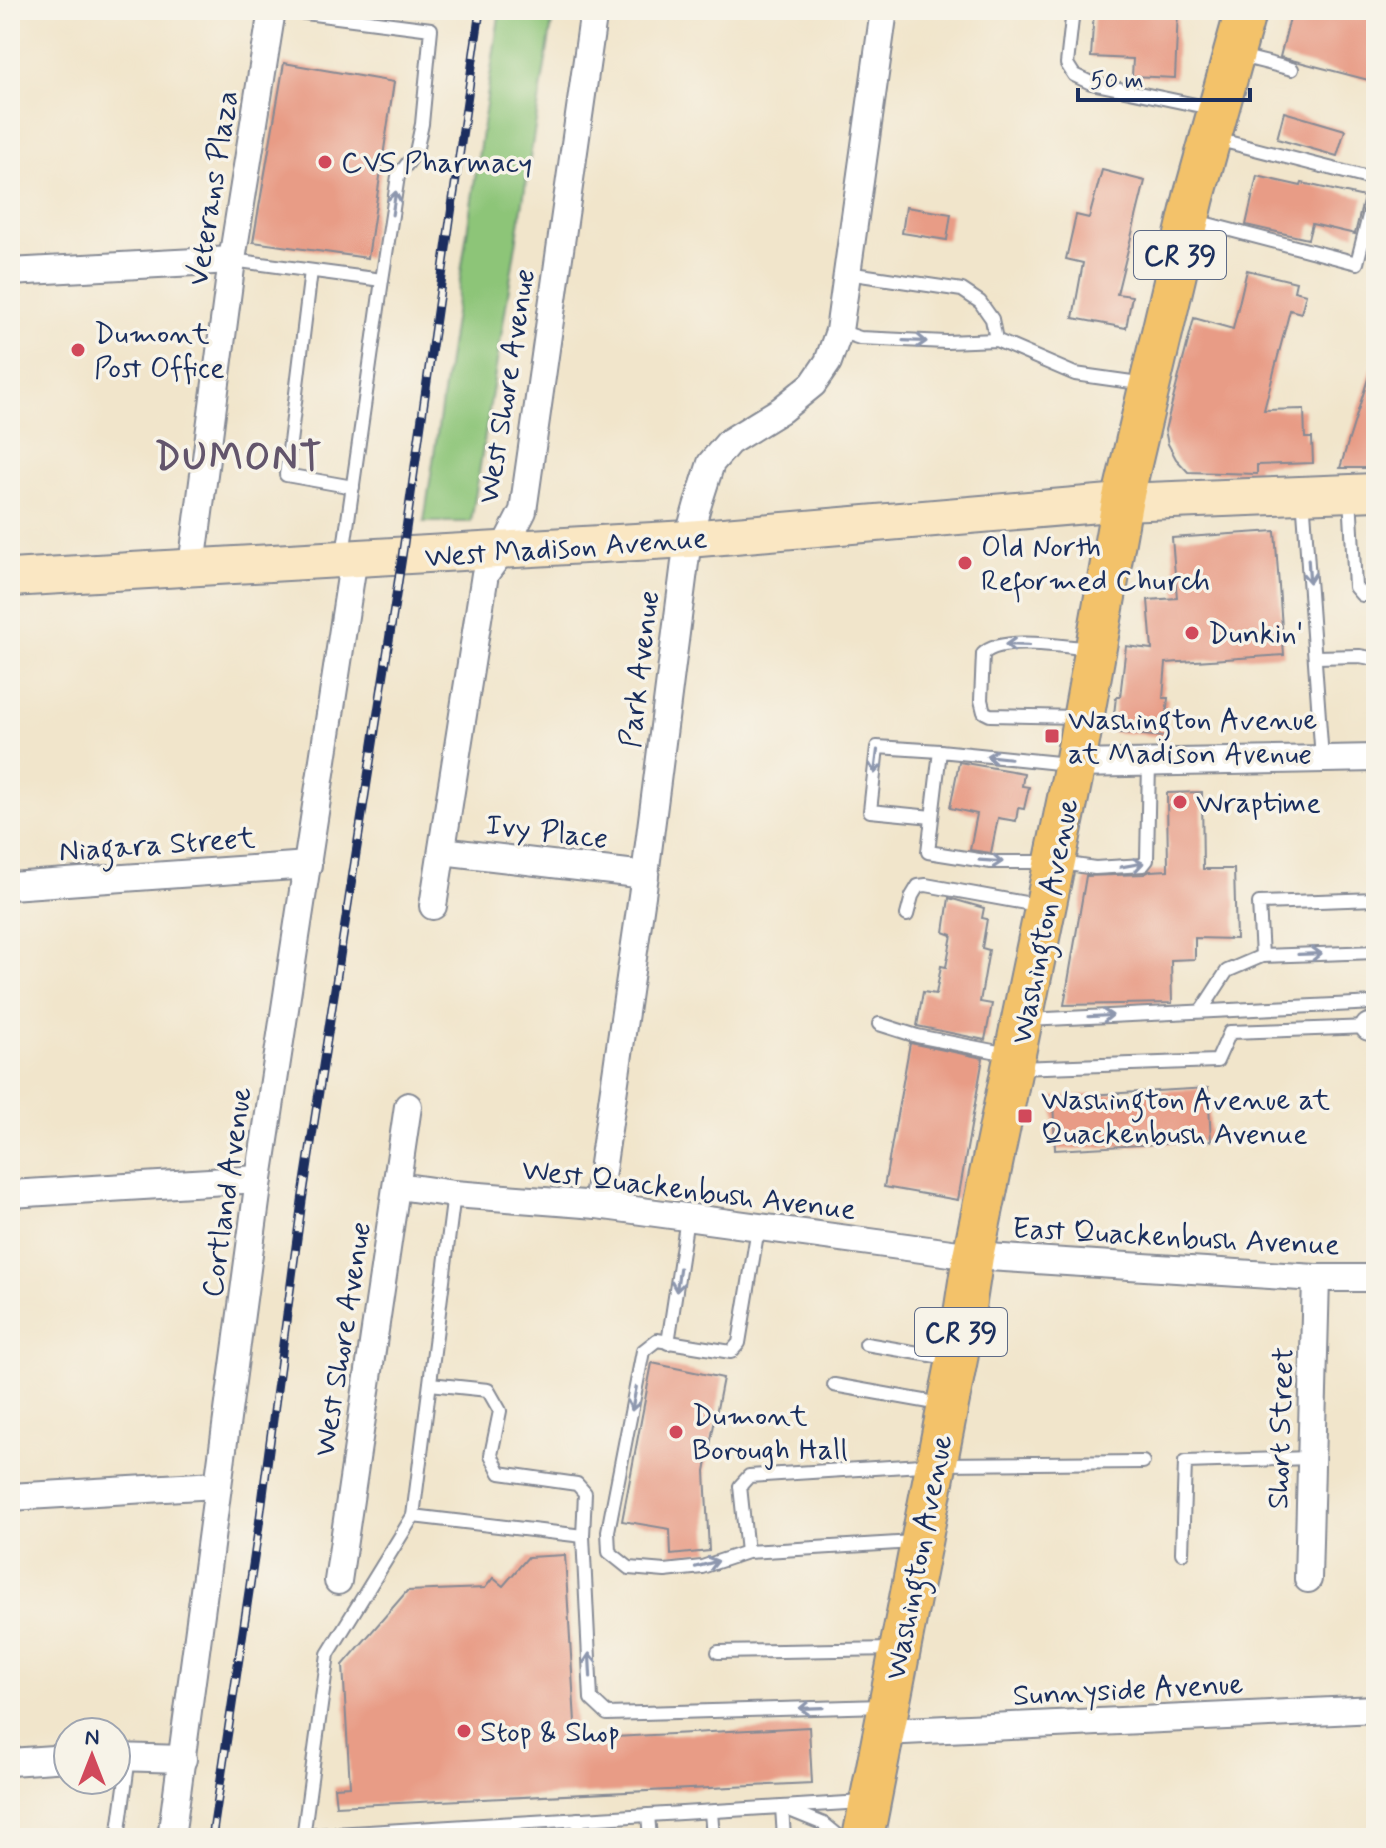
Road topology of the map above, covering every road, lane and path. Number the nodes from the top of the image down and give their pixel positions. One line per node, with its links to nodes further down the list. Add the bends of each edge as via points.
1 (272, 10): 14 (street, Veterans Plaza)
2 (282, 10): 18 (lane, one-way to 2, via 398,176 416,152 422,124 431,29)
3 (594, 10): 27 (street, West Shore Avenue, via 523,511)
4 (884, 10): 17 (street, Park Avenue)
5 (1073, 10): 9 (lane, via 1067,64 1074,75)
6 (1246, 10): 7 (main road, Washington Avenue / CR 39)
7 (1233, 55): 8 (lane); 9 (main road, Washington Avenue / CR 39)
8 (1292, 69)
9 (1214, 124): 10 (lane); 13 (main road, Washington Avenue / CR 39)
10 (1376, 180)
11 (1376, 188): 12 (lane)
12 (1373, 214): 13 (lane, via 1357,263)
13 (1189, 220): 21 (main road, Washington Avenue / CR 39)
14 (232, 260): 15 (lane); 16 (street); 29 (street, Veterans Plaza)
15 (311, 271): 18 (lane); 22 (lane, via 286,475)
16 (10, 272)
17 (847, 273): 19 (street, Park Avenue); 20 (lane, via 962,290 992,319)
18 (382, 280): 22 (lane)
19 (839, 331): 20 (lane, one-way to 20, via 860,338); 26 (street, Park Avenue, via 813,384 729,442 711,463)
20 (996, 340): 21 (lane, via 1075,374)
21 (1150, 385): 25 (main road, Washington Avenue / CR 39)
22 (353, 487): 28 (lane)
23 (1363, 492): 24 (main road, West Madison Avenue); 31 (lane, via 1355,587 1362,595)
24 (1303, 493): 25 (main road, West Madison Avenue); 33 (lane, one-way to 33)
25 (1122, 502): 26 (main road, West Madison Avenue); 32 (main road, Washington Avenue / CR 39)
26 (688, 539): 27 (main road, West Madison Avenue); 45 (street, Park Avenue)
27 (504, 548): 28 (main road, West Madison Avenue); 42 (street, West Shore Avenue, via 485,574)
28 (348, 557): 29 (main road, West Madison Avenue); 44 (street, Cortland Avenue)
29 (192, 566): 30 (main road, West Madison Avenue)
30 (10, 578)
31 (1376, 595)
32 (1095, 649): 35 (main road, Washington Avenue / CR 39); 35 (lane, one-way to 35, via 1008,643 983,654 984,712)
33 (1315, 657): 34 (lane); 38 (lane)
34 (1376, 659)
35 (1083, 717): 40 (main road, Washington Avenue / CR 39)
36 (940, 751): 40 (lane, one-way to 36); 41 (lane); 41 (lane, one-way to 41, via 877,747 870,811)
37 (1376, 758): 38 (street)
38 (1322, 759): 39 (street)
39 (1149, 763): 40 (street); 43 (lane, one-way to 39, via 1095,868 1145,863)
40 (1075, 764): 43 (main road, Washington Avenue / CR 39)
41 (932, 817): 43 (lane, one-way to 43, via 928,852 991,862)
42 (442, 851): 45 (street, Ivy Place); 48 (street, West Shore Avenue)
43 (1055, 862): 49 (main road, Washington Avenue / CR 39)
44 (308, 865): 46 (street, Niagara Street); 58 (street, Cortland Avenue)
45 (645, 875): 62 (street, Park Avenue)
46 (10, 886)
47 (1376, 899): 52 (lane, via 1259,903)
48 (433, 906)
49 (1046, 907): 50 (lane, via 926,885 918,886); 56 (main road, Washington Avenue / CR 39)
50 (907, 915)
51 (1376, 952): 52 (lane, one-way to 51)
52 (1262, 956): 53 (lane, via 1227,971)
53 (1201, 1011): 54 (lane); 56 (lane, one-way to 53)
54 (1374, 1019): 56 (lane, via 1230,1032 1217,1061)
55 (879, 1024): 56 (lane, via 917,1036)
56 (1018, 1048): 65 (main road, Washington Avenue / CR 39)
57 (408, 1106): 59 (street, West Shore Avenue)
58 (259, 1179): 60 (street); 77 (street, Cortland Avenue)
59 (398, 1186): 61 (street, West Quackenbush Avenue); 85 (street, West Shore Avenue)
60 (10, 1194)
61 (454, 1194): 62 (street, West Quackenbush Avenue); 71 (lane)
62 (597, 1205): 63 (street, West Quackenbush Avenue)
63 (687, 1218): 64 (street, West Quackenbush Avenue); 68 (lane, one-way to 68)
64 (758, 1228): 65 (street, West Quackenbush Avenue); 68 (lane, via 739,1343 731,1352)
65 (973, 1256): 66 (street, East Quackenbush Avenue); 70 (main road, Washington Avenue / CR 39)
66 (1316, 1278): 67 (street, East Quackenbush Avenue); 74 (street, Short Street)
67 (1376, 1278)
68 (668, 1343): 82 (lane, one-way to 82, via 657,1340 643,1351 608,1531 609,1552 629,1568 665,1571 702,1567)
69 (866, 1344): 70 (lane)
70 (957, 1359): 73 (main road, Washington Avenue / CR 39)
71 (430, 1384): 79 (lane); 80 (lane, via 488,1390 500,1411 491,1455 500,1473 577,1484 585,1493)
72 (834, 1385): 73 (lane)
73 (948, 1405): 76 (main road, Washington Avenue / CR 39)
74 (1311, 1458): 83 (lane, via 1185,1462); 84 (street, Short Street)
75 (1143, 1462): 76 (lane)
76 (937, 1464): 81 (main road, Washington Avenue / CR 39); 82 (lane, via 749,1476 740,1486)
77 (216, 1485): 78 (street); 92 (street, Cortland Avenue)
78 (10, 1497)
79 (413, 1516): 80 (lane); 101 (lane, via 328,1654)
80 (583, 1536): 89 (lane, one-way to 80, via 607,1714 591,1699)
81 (921, 1542): 82 (lane); 86 (main road, Washington Avenue / CR 39)
82 (747, 1552)
83 (1182, 1553)
84 (1308, 1579)
85 (338, 1581)
86 (900, 1649): 87 (lane); 89 (main road, Washington Avenue / CR 39)
87 (718, 1652)
88 (1376, 1709): 89 (street, Sunnyside Avenue)
89 (886, 1719): 99 (main road, Washington Avenue / CR 39)
90 (132, 1757): 92 (street)
91 (52, 1759): 93 (street)
92 (183, 1759): 103 (street, Cortland Avenue)
93 (10, 1762)
94 (120, 1796): 102 (lane)
95 (782, 1807): 96 (lane); 99 (lane); 107 (lane); 108 (lane, via 824,1824)
96 (711, 1812): 97 (lane); 106 (lane)
97 (648, 1815): 98 (lane); 105 (lane)
98 (578, 1819): 100 (lane); 104 (lane)
99 (866, 1820)
100 (328, 1836): 101 (lane)
101 (303, 1837)
102 (118, 1838)
103 (171, 1838)
104 (579, 1838)
105 (650, 1838)
106 (713, 1838)
107 (784, 1838)
108 (841, 1838)

